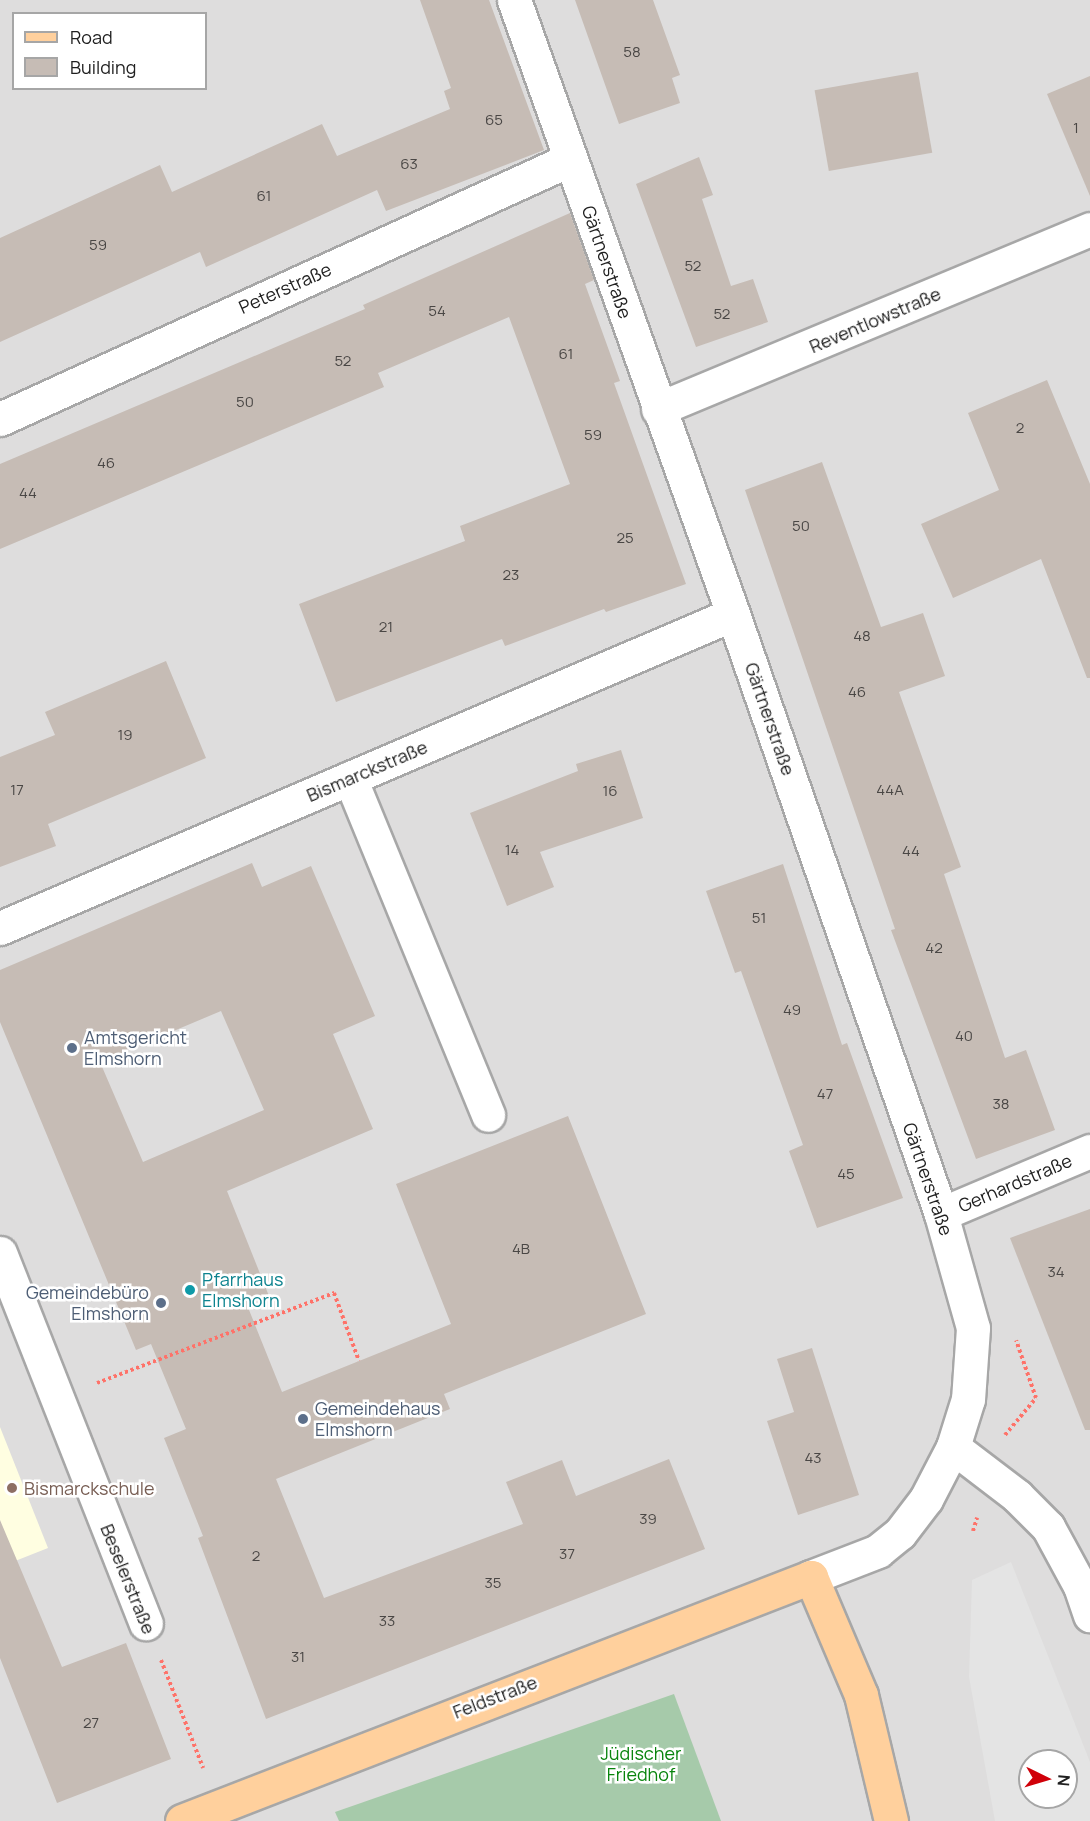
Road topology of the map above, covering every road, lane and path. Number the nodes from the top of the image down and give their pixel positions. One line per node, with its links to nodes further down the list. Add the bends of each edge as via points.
1 (514, 0): 2 (street, Gärtnerstraße)
2 (571, 159): 4 (street, Gärtnerstraße); 5 (street, Peterstraße)
3 (1090, 229): 4 (street, Reventlowstraße)
4 (658, 410): 6 (street, Gärtnerstraße)
5 (0, 419)
6 (733, 614): 7 (street, Bismarckstraße); 11 (street, Gärtnerstraße)
7 (350, 778): 8 (street, Bismarckstraße); 9 (street)
8 (0, 928)
9 (488, 1115)
10 (1090, 1151): 11 (street, Gerhardstraße)
11 (941, 1214): 15 (street, Gärtnerstraße, via 973,1328 968,1399)
12 (0, 1252): 14 (street, Beselerstraße)
13 (359, 1361): 14 (path, via 333,1293)
14 (57, 1399): 18 (street, Beselerstraße)
15 (953, 1447): 16 (street, Gärtnerstraße, via 926,1499 900,1533 878,1551); 17 (street, via 1017,1496 1048,1527 1080,1586)
16 (810, 1577): 20 (main road, Feldstraße); 21 (main road, via 861,1695)
17 (1090, 1615)
18 (146, 1623): 19 (path, Beselerstraße)
19 (204, 1771)
20 (182, 1821)
21 (891, 1821)

